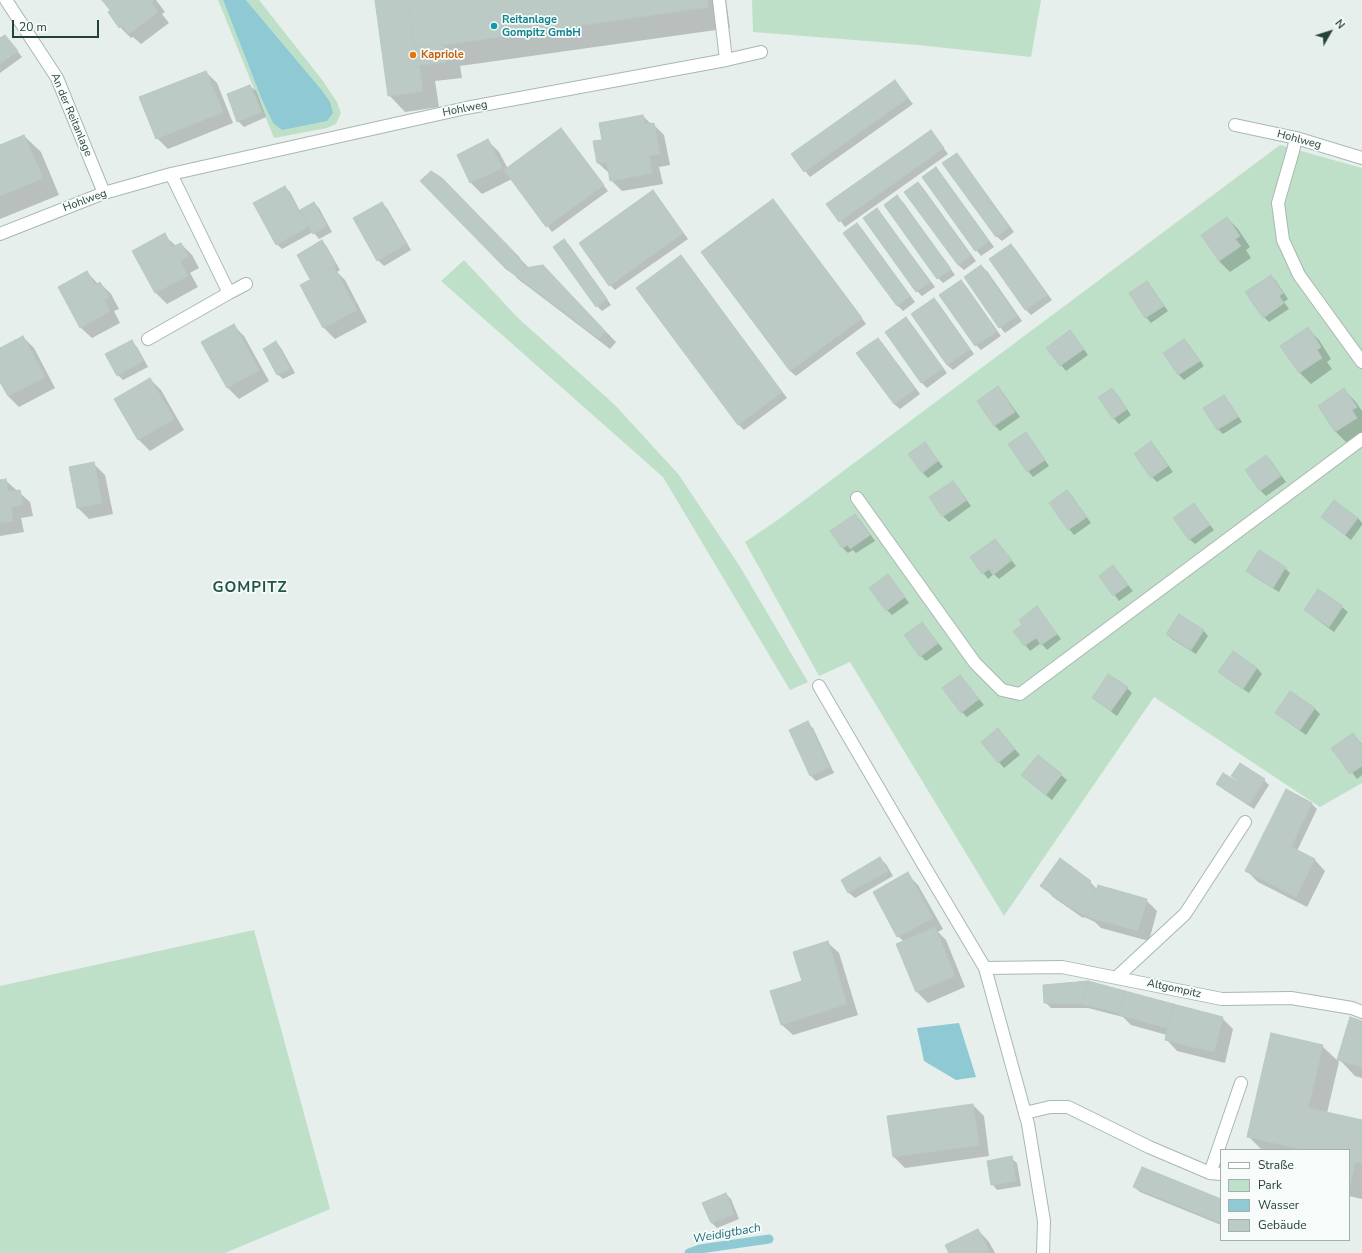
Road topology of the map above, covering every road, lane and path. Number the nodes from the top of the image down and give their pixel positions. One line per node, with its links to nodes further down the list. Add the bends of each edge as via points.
1 (6, 0): 9 (street, An der Reitanlage, via 57,78)
2 (719, 0): 4 (street)
3 (761, 52): 4 (street, Hohlweg)
4 (726, 60): 8 (street, Hohlweg, via 466,108)
5 (1235, 125): 6 (street, Hohlweg)
6 (1296, 138): 7 (street, Hohlweg); 14 (street, via 1278,203 1283,240 1299,275)
7 (1362, 158)
8 (171, 174): 9 (street, Hohlweg); 12 (street)
9 (104, 194): 10 (street, Hohlweg)
10 (0, 234)
11 (246, 284): 12 (street)
12 (230, 294): 13 (street)
13 (148, 339)
14 (1362, 362)
15 (1362, 439): 16 (street, via 1020,694 1002,690 975,664)
16 (857, 498)
17 (819, 686): 19 (street)
18 (1245, 822): 20 (street, via 1185,914)
19 (985, 968): 20 (street, Altgompitz, via 1062,967); 23 (street)
20 (1117, 977): 21 (street, Altgompitz, via 1222,999 1291,998)
21 (1362, 1012)
22 (1241, 1083): 24 (street)
23 (1025, 1113): 26 (street, via 1050,1107 1068,1107 1150,1147); 27 (street, via 1044,1221)
24 (1223, 1149)
25 (1220, 1159): 26 (street)
26 (1216, 1174)
27 (1043, 1253)

